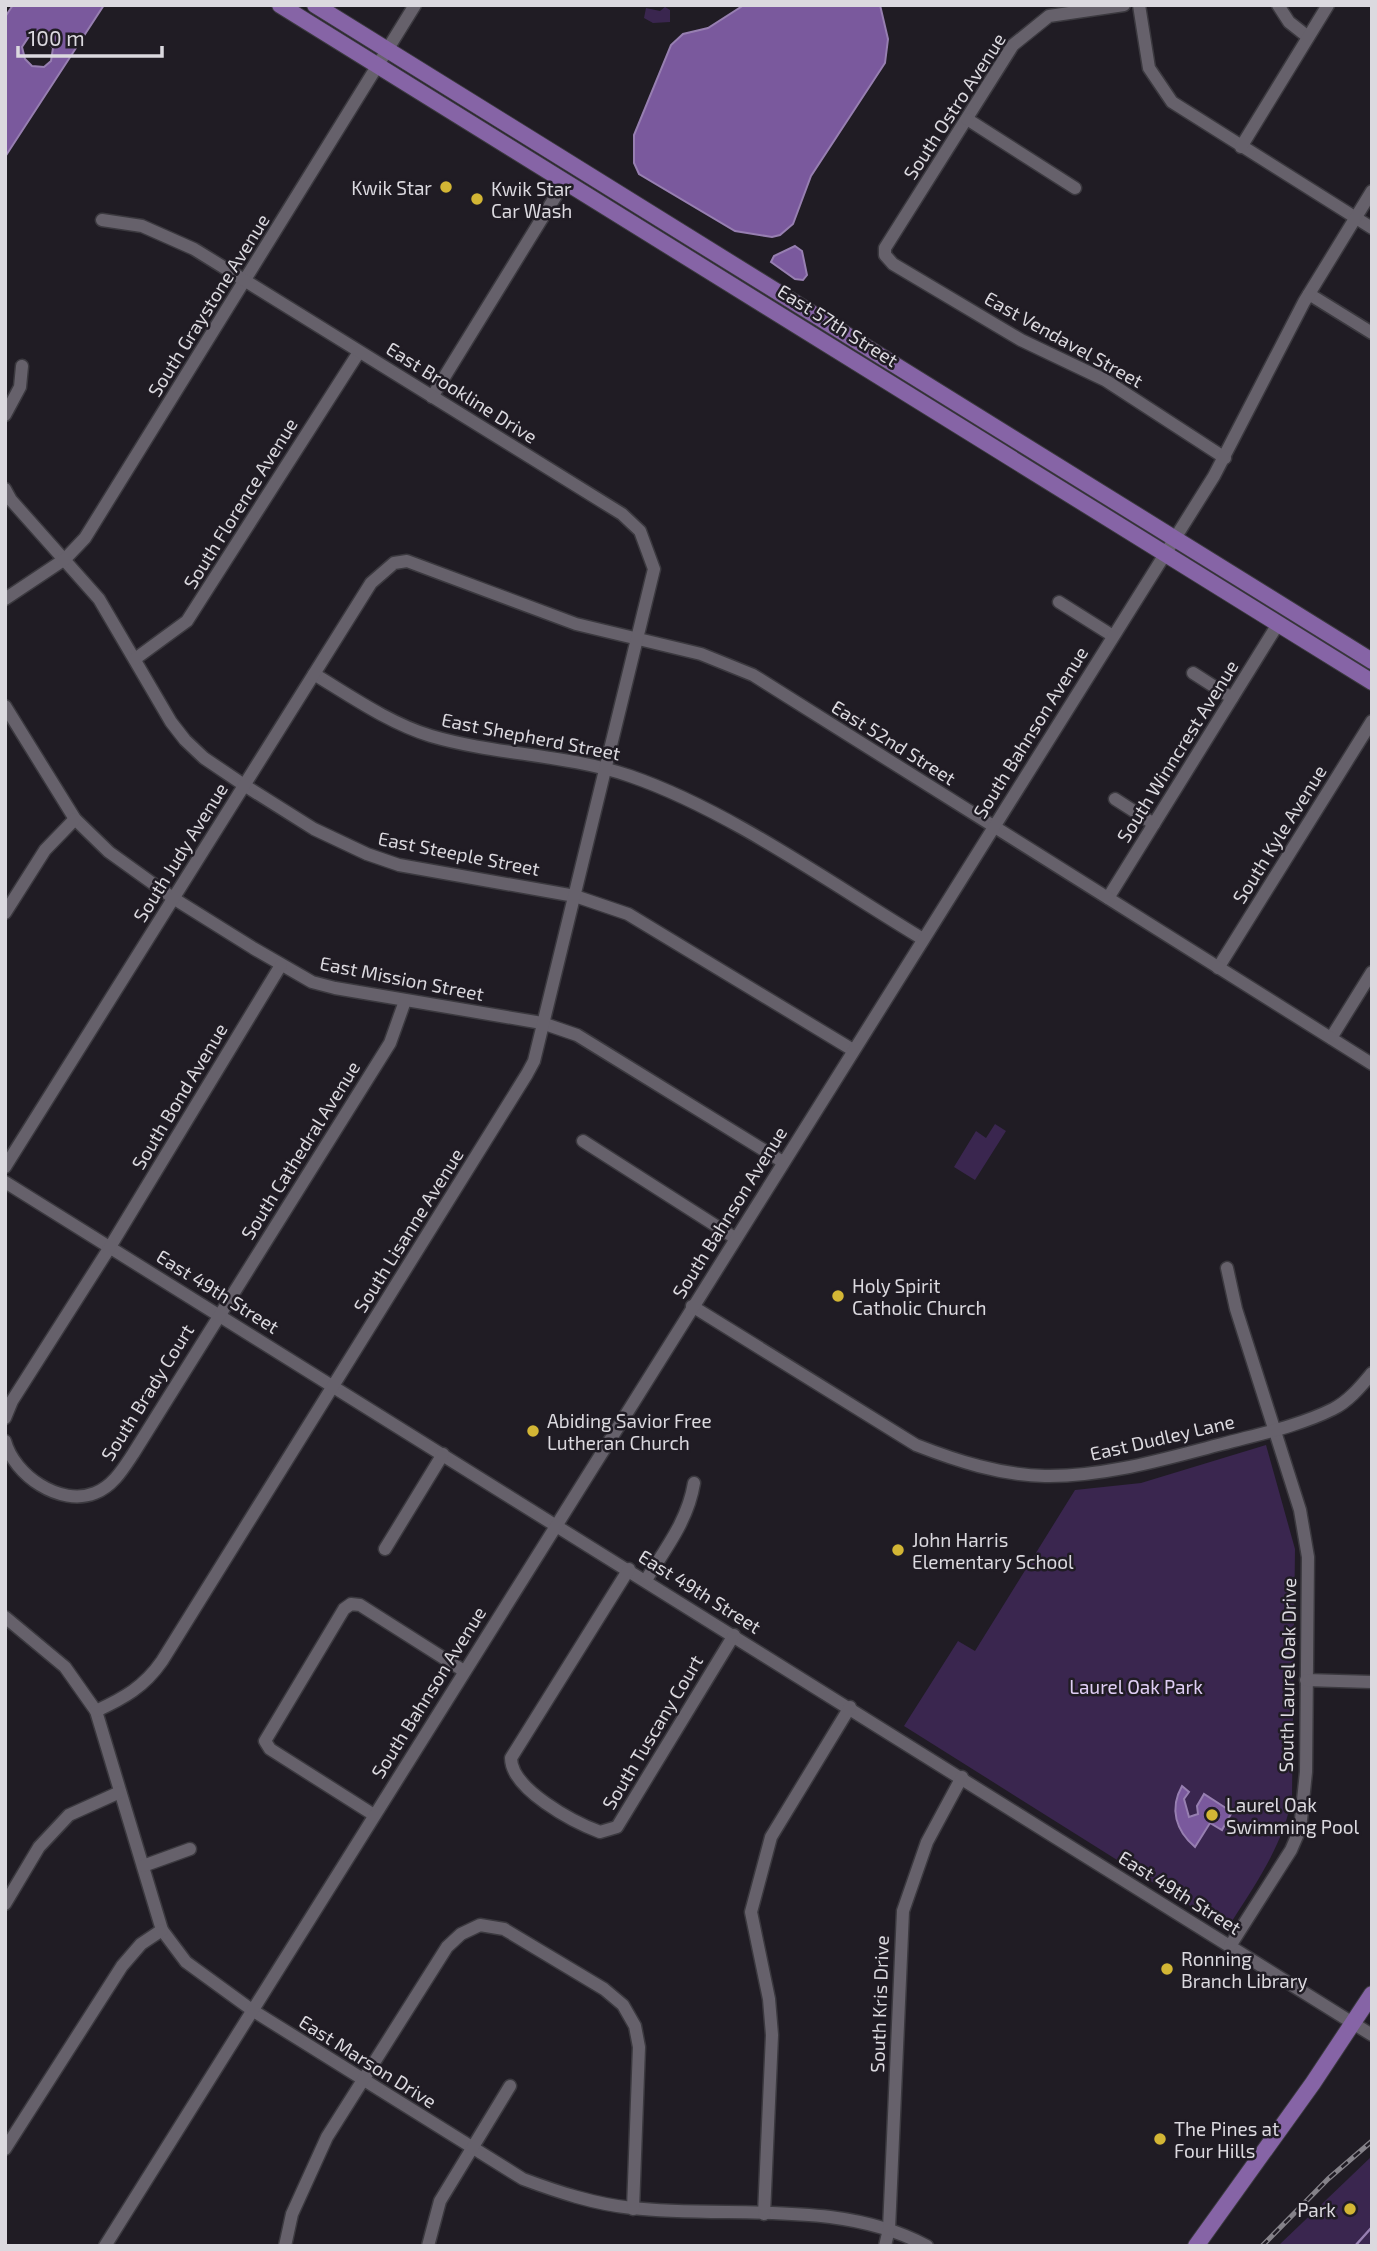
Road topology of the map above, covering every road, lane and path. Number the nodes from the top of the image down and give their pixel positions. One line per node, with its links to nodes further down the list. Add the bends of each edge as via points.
1 (280, 5): 10 (main road, East 57th Street)
2 (315, 5): 9 (main road, East 57th Street)
3 (415, 5): 9 (street, South Graystone Avenue)
4 (1124, 5): 11 (street, South Ostro Avenue, via 1049,16 1029,30 1013,46)
5 (1139, 5): 12 (street, via 1149,68 1165,95)
6 (1278, 5): 8 (street, via 1289,22)
7 (1328, 5): 8 (street)
8 (1308, 37): 12 (street)
9 (388, 50): 10 (street, South Graystone Avenue); 29 (main road, East 57th Street)
10 (379, 66): 13 (main road, East 57th Street); 20 (street, South Graystone Avenue)
11 (967, 120): 14 (street); 19 (street, South Ostro Avenue, via 885,248)
12 (1241, 147): 16 (street)
13 (565, 181): 25 (street); 30 (main road, East 57th Street)
14 (1075, 188)
15 (1372, 191): 16 (street, South Bahnson Avenue)
16 (1355, 218): 18 (street); 21 (street, South Bahnson Avenue)
17 (103, 220): 20 (street, East Brookline Drive, via 142,226 174,239)
18 (1372, 228)
19 (885, 255): 27 (street, East Vendavel Street, via 1021,340 1105,380)
20 (245, 282): 23 (street, East Brookline Drive); 31 (street, South Graystone Avenue, via 96,522)
21 (1309, 294): 22 (street); 27 (street, South Bahnson Avenue)
22 (1372, 333)
23 (359, 352): 25 (street, East Brookline Drive); 38 (street, South Florence Avenue, via 187,621)
24 (22, 366): 26 (street, via 20,387)
25 (432, 397): 37 (street, East Brookline Drive, via 621,514 640,531 654,569)
26 (5, 415)
27 (1225, 458): 29 (street, South Bahnson Avenue)
28 (5, 489): 31 (street, East Steeple Street)
29 (1175, 538): 30 (street, South Bahnson Avenue); 39 (main road, East 57th Street)
30 (1165, 553): 35 (main road, East 57th Street); 36 (street, South Bahnson Avenue)
31 (65, 559): 33 (street, South Graystone Avenue); 38 (street, East Steeple Street, via 99,599)
32 (394, 563): 37 (street, East 52nd Street, via 421,563 576,624); 41 (street, South Judy Avenue, via 371,583)
33 (5, 599)
34 (1059, 602): 36 (street)
35 (1278, 624): 42 (main road, East 57th Street); 43 (street, South Winncrest Avenue)
36 (1113, 636): 52 (street, South Bahnson Avenue)
37 (639, 639): 44 (street, East Brookline Drive); 52 (street, East 52nd Street, via 701,654 753,676)
38 (135, 659): 48 (street, East Steeple Street, via 185,740)
39 (1372, 661)
40 (1194, 673): 43 (street)
41 (314, 674): 47 (street, East Shepherd Street, via 415,731); 48 (street, South Judy Avenue)
42 (1372, 682)
43 (1232, 698): 51 (street, South Winncrest Avenue)
44 (624, 700): 47 (street, South Lisanne Avenue)
45 (5, 706): 50 (street, East Mission Street)
46 (1372, 721): 59 (street, South Kyle Avenue)
47 (606, 769): 53 (street, South Lisanne Avenue); 57 (street, East Shepherd Street, via 716,815)
48 (244, 785): 53 (street, East Steeple Street, via 314,829 367,855 399,865); 54 (street, South Judy Avenue)
49 (1115, 799): 51 (street)
50 (75, 819): 54 (street, East Mission Street, via 124,864); 56 (street, via 45,850)
51 (1154, 824): 55 (street, South Winncrest Avenue)
52 (993, 827): 55 (street, East 52nd Street); 57 (street, South Bahnson Avenue)
53 (575, 896): 62 (street, South Lisanne Avenue); 64 (street, East Steeple Street, via 645,923)
54 (173, 898): 58 (street, East Mission Street); 68 (street, South Judy Avenue)
55 (1108, 898): 59 (street, East 52nd Street)
56 (5, 913)
57 (923, 939): 64 (street, South Bahnson Avenue)
58 (281, 965): 61 (street, East Mission Street, via 312,982); 71 (street, South Bond Avenue)
59 (1218, 968): 63 (street, East 52nd Street)
60 (1372, 972): 63 (street)
61 (405, 1001): 62 (street, East Mission Street); 74 (street, South Cathedral Avenue, via 390,1043)
62 (542, 1023): 67 (street, East Mission Street, via 596,1045); 76 (street, South Lisanne Avenue, via 527,1074)
63 (1331, 1038): 65 (street, East 52nd Street)
64 (853, 1050): 67 (street, South Bahnson Avenue)
65 (1372, 1064)
66 (583, 1141): 70 (street)
67 (783, 1162): 70 (street, South Bahnson Avenue)
68 (5, 1167)
69 (5, 1182): 71 (street, East 49th Street)
70 (735, 1238): 73 (street, South Bahnson Avenue)
71 (110, 1247): 74 (street, East 49th Street); 77 (street)
72 (1227, 1268): 78 (street, South Laurel Oak Drive)
73 (692, 1306): 78 (street, East Dudley Lane, via 916,1445 995,1470 1042,1476 1107,1471); 82 (street, South Bahnson Avenue)
74 (218, 1315): 76 (street, East 49th Street); 79 (street, South Brady Court, via 122,1470 96,1493 62,1495 39,1483 15,1463)
75 (1372, 1373): 78 (street, East Dudley Lane, via 1341,1404)
76 (334, 1385): 80 (street, East 49th Street); 92 (street, South Lisanne Avenue, via 148,1681)
77 (5, 1418)
78 (1275, 1430): 89 (street, South Laurel Oak Drive, via 1300,1510 1308,1557)
79 (5, 1441)
80 (443, 1454): 82 (street, East 49th Street); 83 (street)
81 (694, 1482): 85 (street, via 685,1517)
82 (557, 1524): 84 (street, East 49th Street); 88 (street, South Bahnson Avenue)
83 (386, 1549)
84 (629, 1569): 85 (street, East 49th Street); 87 (street, South Tuscany Court, via 511,1758 511,1769 522,1786 553,1806 600,1832 617,1827)
85 (646, 1580): 87 (street, East 49th Street)
86 (5, 1617): 92 (street, East Marson Drive, via 65,1667)
87 (734, 1635): 91 (street, East 49th Street)
88 (464, 1671): 95 (street, South Bahnson Avenue); 95 (street, via 360,1605 344,1609 265,1741 270,1749)
89 (1306, 1681): 90 (street); 100 (street, South Laurel Oak Drive, via 1306,1772 1300,1829)
90 (1372, 1682)
91 (850, 1707): 93 (street, East 49th Street); 110 (street, via 771,1837 751,1912 772,2035)
92 (96, 1711): 94 (street, East Marson Drive)
93 (962, 1777): 100 (street, East 49th Street); 111 (street, South Kris Drive, via 926,1842 903,1911)
94 (121, 1792): 97 (street, East Marson Drive); 98 (street, via 69,1815 39,1847)
95 (374, 1815): 102 (street, South Bahnson Avenue)
96 (190, 1849): 97 (street)
97 (143, 1866): 99 (street, East Marson Drive)
98 (5, 1904)
99 (162, 1930): 102 (street, East Marson Drive, via 186,1962); 108 (street, via 141,1944 122,1966)
100 (1230, 1946): 103 (street, East 49th Street)
101 (1372, 1994): 103 (main road)
102 (252, 2010): 105 (street, East Marson Drive); 112 (street, South Bahnson Avenue)
103 (1353, 2023): 104 (street, East 49th Street); 117 (main road)
104 (1372, 2035)
105 (363, 2081): 107 (street, East Marson Drive); 109 (street, via 447,1947 480,1925 504,1929 604,1989 624,2005 635,2026 639,2047); 113 (street, via 316,2158 292,2214)
106 (510, 2086): 107 (street)
107 (472, 2147): 109 (street, East Marson Drive, via 548,2189); 114 (street, via 440,2201)
108 (5, 2149)
109 (633, 2208): 110 (street, East Marson Drive)
110 (764, 2214): 111 (street, East Marson Drive, via 825,2217)
111 (890, 2229): 115 (street, South Kris Drive); 116 (street, East Marson Drive)
112 (105, 2246)
113 (285, 2246)
114 (428, 2246)
115 (885, 2246)
116 (927, 2246)
117 (1196, 2246)

